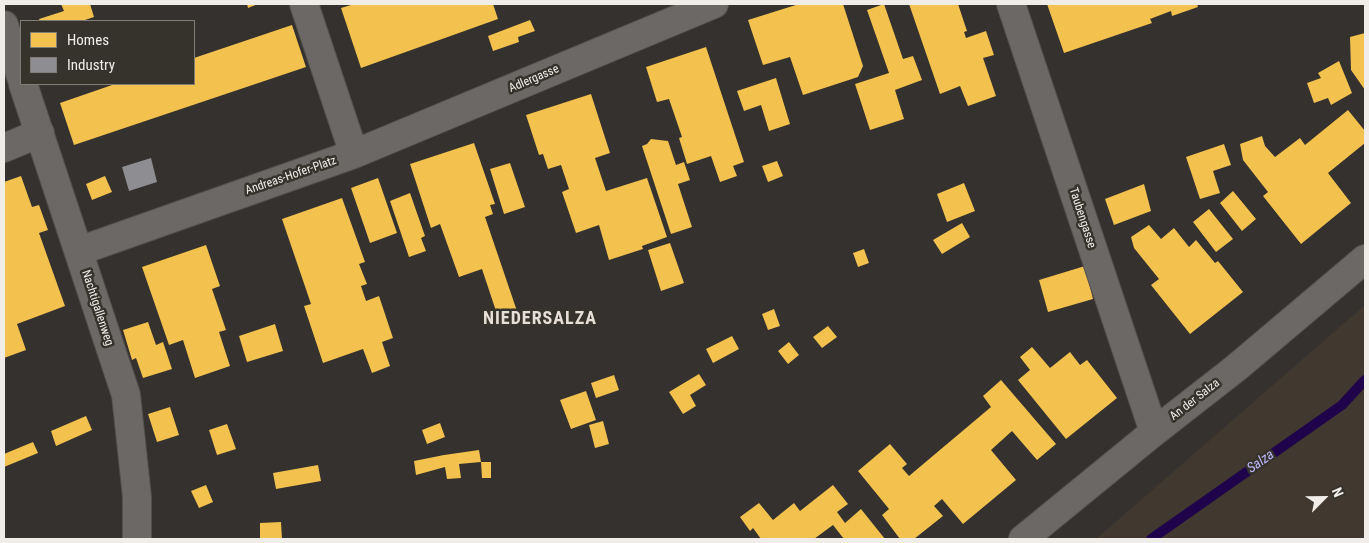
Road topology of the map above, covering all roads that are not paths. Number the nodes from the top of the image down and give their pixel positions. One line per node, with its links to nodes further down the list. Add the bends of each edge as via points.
1 (304, 4): 9 (street)
2 (714, 4): 9 (street, Adlergasse)
3 (1011, 4): 12 (street, Taubengasse)
4 (4, 25): 5 (street)
5 (20, 74)
6 (23, 85): 7 (street, Nachtigallenweg)
7 (40, 133): 8 (street); 10 (street, Nachtigallenweg)
8 (4, 148)
9 (354, 154): 10 (street, Andreas-Hofer-Platz)
10 (79, 251): 13 (street, Nachtigallenweg, via 126,395)
11 (1365, 259): 12 (street, An der Salza)
12 (1154, 432): 14 (street, An der Salza)
13 (137, 539)
14 (1023, 539)

